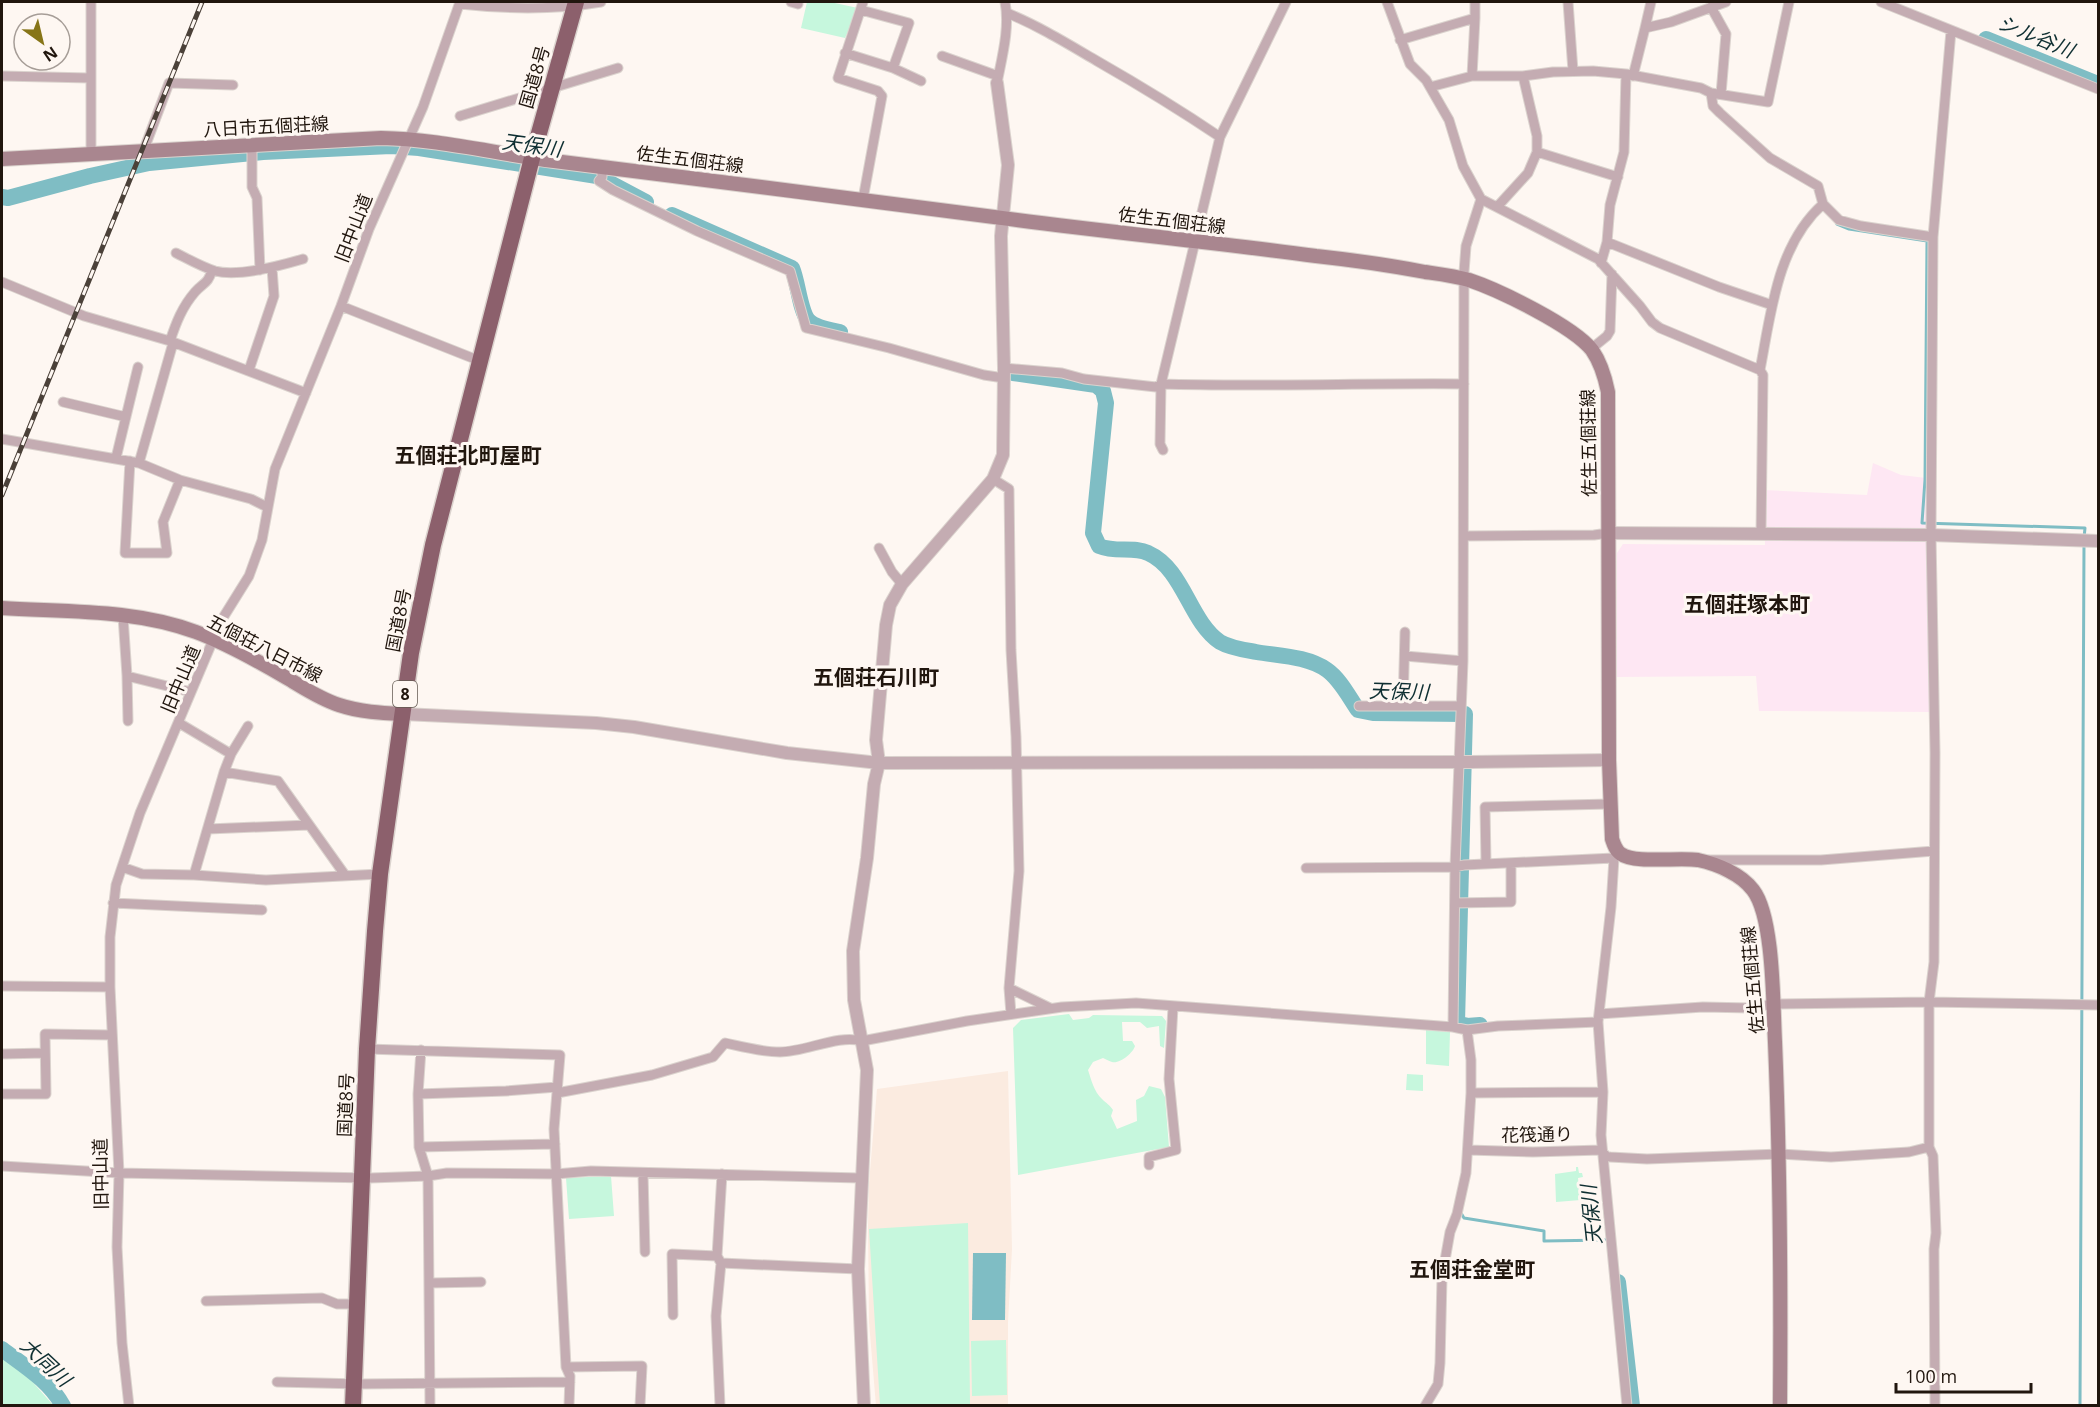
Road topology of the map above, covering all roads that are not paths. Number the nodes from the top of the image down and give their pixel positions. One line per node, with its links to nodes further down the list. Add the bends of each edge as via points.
1 (91, 2): 30 (street)
2 (601, 2): 13 (street)
3 (1005, 2): 16 (street)
4 (1286, 2): 39 (street)
5 (1387, 2): 20 (street)
6 (1475, 2): 17 (street)
7 (1568, 2): 25 (street)
8 (1651, 2): 18 (street)
9 (1726, 2): 15 (street)
10 (1789, 2): 37 (street, via 1768,102)
11 (1881, 2): 19 (street)
12 (460, 3): 13 (street, via 486,7); 40 (street, 旧中山道)
13 (575, 4): 35 (highway, 国道8号 / 8)
14 (862, 6): 21 (street); 24 (street, via 909,23)
15 (1711, 7): 18 (street); 37 (street, via 1726,34)
16 (1007, 13): 31 (street); 39 (street, via 1034,24)
17 (1475, 18): 20 (street); 28 (street)
18 (1645, 28): 26 (street)
19 (1951, 31): 36 (street); 54 (street)
20 (1400, 40): 34 (street, via 1410,64)
21 (845, 53): 24 (street); 50 (street, via 837,78 878,91 882,96)
22 (942, 56): 31 (street)
23 (618, 68): 35 (street)
24 (893, 68): 32 (street)
25 (1574, 71): 26 (street); 29 (street)
26 (1629, 75): 37 (street); 48 (street, via 1624,152)
27 (2, 76): 30 (street)
28 (1472, 76): 29 (street); 34 (street)
29 (1523, 76): 43 (street)
30 (90, 78): 44 (street)
31 (997, 80): 53 (street, via 1008,165)
32 (921, 81)
33 (233, 85): 42 (street, via 169,83)
34 (1430, 87): 49 (street, via 1449,120 1463,166)
35 (550, 88): 38 (street); 45 (highway, 国道8号 / 8)
36 (2098, 89)
37 (1716, 93): 51 (street, via 1713,106 1770,158 1818,186)
38 (460, 116)
39 (1220, 137): 55 (street)
40 (408, 140): 41 (main road, 八日市五個荘線); 45 (main road, 八日市五個荘線); 67 (street, 旧中山道)
41 (252, 144): 42 (main road, 八日市五個荘線); 62 (street)
42 (143, 152): 44 (main road, 八日市五個荘線)
43 (1537, 152): 48 (street); 52 (street, via 1528,173)
44 (91, 154): 46 (main road, 八日市五個荘線)
45 (532, 158): 47 (main road, 佐生五個荘線); 70 (highway, 国道8号 / 8)
46 (2, 159)
47 (601, 174): 50 (main road, 佐生五個荘線); 74 (street, via 600,181 613,190 790,271 806,328 984,375)
48 (1618, 177): 56 (street)
49 (1481, 198): 52 (street); 64 (street, via 1466,246)
50 (863, 199): 53 (main road, 佐生五個荘線)
51 (1823, 204): 54 (street, via 1839,220); 66 (street, via 1802,228 1787,257)
52 (1497, 207): 59 (street)
53 (1002, 219): 55 (main road, 佐生五個荘線); 74 (street)
54 (1933, 237): 87 (street)
55 (1196, 240): 64 (main road, 佐生五個荘線); 75 (street)
56 (1606, 242): 59 (street); 66 (street)
57 (176, 253): 61 (street)
58 (303, 259): 60 (street)
59 (1601, 263): 63 (street)
60 (272, 267): 62 (street); 72 (street, via 274,296)
61 (212, 270): 62 (street); 68 (street, via 209,281 196,291 178,316)
62 (260, 270)
63 (1612, 274): 69 (street, via 1610,332); 73 (street, via 1660,328)
64 (1464, 279): 69 (main road, 佐生五個荘線, via 1559,324); 76 (street)
65 (2, 282): 68 (street, via 84,316)
66 (1772, 305): 73 (street)
67 (341, 306): 70 (street); 77 (street, 旧中山道)
68 (172, 342): 72 (street); 83 (street)
69 (1591, 349): 88 (main road, 佐生五個荘線, via 1608,392)
70 (480, 361): 105 (highway, 国道8号 / 8, via 433,545)
71 (138, 367): 79 (street)
72 (249, 370): 77 (street)
73 (1760, 370): 89 (street)
74 (1004, 373): 75 (street, via 1062,373 1084,379 1156,387); 84 (street, via 1003,455)
75 (1161, 384): 76 (street); 81 (street, via 1160,444)
76 (1464, 384): 90 (street)
77 (306, 393): 86 (street, 旧中山道, via 275,469)
78 (63, 402): 79 (street)
79 (126, 417): 82 (street)
80 (2, 439): 82 (street)
81 (1164, 450)
82 (116, 458): 83 (street)
83 (135, 462): 85 (street); 85 (street, via 125,553 166,553 163,522)
84 (993, 479): 93 (street); 111 (street, via 1009,489)
85 (180, 480): 86 (street)
86 (267, 507): 97 (street, 旧中山道, via 262,540 249,576)
87 (1931, 527): 89 (street); 91 (street); 118 (street)
88 (1609, 533): 89 (street); 90 (street); 110 (main road, 佐生五個荘線)
89 (1761, 534)
90 (1464, 536): 99 (street)
91 (2090, 540)
92 (879, 548): 93 (street)
93 (902, 584): 113 (street, via 890,605 886,625 876,740)
94 (2, 608): 95 (main road, 五個荘八日市線)
95 (123, 616): 97 (main road, 五個荘八日市線, via 171,624); 100 (street)
96 (1405, 632): 98 (street)
97 (214, 640): 101 (street, 旧中山道); 105 (main road, 五個荘八日市線, via 339,705)
98 (1405, 656): 99 (street); 103 (street)
99 (1463, 661): 104 (street)
100 (127, 676): 101 (street); 106 (street)
101 (191, 692): 107 (street, 旧中山道)
102 (1359, 706): 103 (street)
103 (1403, 706): 104 (street)
104 (1460, 711): 112 (street)
105 (403, 714): 113 (street, via 596,723); 126 (highway, 国道8号 / 8)
106 (128, 721)
107 (179, 723): 109 (street); 124 (street, 旧中山道, via 140,813)
108 (248, 726): 109 (street)
109 (231, 754): 114 (street)
110 (1609, 760): 112 (street); 115 (main road, 佐生五個荘線)
111 (1016, 762): 112 (street); 113 (street); 134 (street, via 1018,871)
112 (1462, 762): 123 (street)
113 (879, 763): 145 (street, via 853,951 853,992)
114 (224, 772): 116 (street, via 278,781); 117 (street)
115 (1610, 804): 119 (main road, 佐生五個荘線); 121 (street, via 1485,807)
116 (309, 825): 117 (street); 128 (street)
117 (208, 829): 127 (street)
118 (1934, 851): 120 (street, via 1821,860); 135 (street, via 1934,963)
119 (1617, 856): 120 (main road, 佐生五個荘線); 122 (street); 141 (street)
120 (1697, 860): 136 (main road, 佐生五個荘線, via 1736,875 1753,890 1767,922)
121 (1486, 863): 122 (street); 123 (street)
122 (1511, 863): 130 (street, via 1511,902)
123 (1459, 866): 125 (street); 130 (street)
124 (122, 867): 127 (street, via 142,874); 129 (street, 旧中山道)
125 (1306, 868)
126 (380, 874): 128 (street); 146 (highway, 国道8号 / 8)
127 (194, 875): 128 (street, via 266,880)
128 (345, 875)
129 (113, 903): 131 (street); 133 (street, 旧中山道)
130 (1459, 903): 142 (street)
131 (262, 910)
132 (2, 986): 133 (street)
133 (110, 987): 144 (street, 旧中山道)
134 (1009, 988): 139 (street); 140 (street)
135 (1929, 1002): 136 (street); 137 (street); 157 (street)
136 (1773, 1004): 141 (street); 159 (main road, 佐生五個荘線)
137 (2098, 1005)
138 (1173, 1007): 139 (street, via 1136,1003); 142 (street); 161 (street, via 1169,1079 1176,1150 1149,1157)
139 (1052, 1008): 140 (street)
140 (1011, 1014): 145 (street)
141 (1599, 1018): 143 (street); 151 (street)
142 (1453, 1027): 143 (street)
143 (1467, 1030): 152 (street)
144 (112, 1035): 149 (street, via 45,1034); 163 (street, 旧中山道)
145 (862, 1041): 150 (street, via 853,1038 780,1052 725,1044 713,1057 652,1075); 169 (street, via 867,1090)
146 (367, 1049): 147 (street); 168 (highway, 国道8号 / 8)
147 (421, 1050): 150 (street, via 560,1055); 154 (street)
148 (2, 1053): 149 (street)
149 (45, 1053): 153 (street, via 46,1094)
150 (557, 1090): 154 (street); 155 (street)
151 (1603, 1092): 152 (street); 160 (street)
152 (1473, 1093): 158 (street)
153 (2, 1094)
154 (418, 1094): 156 (street)
155 (555, 1144): 156 (street); 165 (street)
156 (419, 1147): 167 (street)
157 (1929, 1147): 159 (street, 花筏通り, via 1909,1152 1831,1156); 193 (street, via 1933,1155 1936,1233)
158 (1470, 1150): 160 (street, 花筏通り); 190 (street, via 1442,1277 1438,1384)
159 (1780, 1154): 160 (street, 花筏通り, via 1666,1158); 192 (main road, 佐生五個荘線)
160 (1606, 1155): 191 (street)
161 (1149, 1165)
162 (2, 1166): 163 (street)
163 (118, 1173): 168 (street); 183 (street, 旧中山道, via 119,1304)
164 (643, 1173): 165 (street); 166 (street); 170 (street)
165 (556, 1174): 167 (street); 178 (street)
166 (722, 1174): 169 (street); 171 (street)
167 (428, 1176): 168 (street); 174 (street)
168 (362, 1178): 176 (highway, 国道8号 / 8)
169 (860, 1178): 172 (street)
170 (645, 1252)
171 (719, 1259): 172 (street); 177 (street, via 672,1254); 188 (street, via 716,1316)
172 (858, 1269): 189 (street)
173 (481, 1282): 174 (street)
174 (430, 1283): 182 (street)
175 (206, 1301): 176 (street, via 322,1298 337,1304)
176 (357, 1304): 181 (highway, 国道8号 / 8)
177 (673, 1315)
178 (566, 1367): 180 (street); 187 (street, via 642,1366)
179 (276, 1382): 181 (street)
180 (570, 1382): 182 (street); 186 (street)
181 (354, 1383): 182 (street); 184 (highway, 国道8号 / 8)
182 (429, 1384): 185 (street)
183 (129, 1406)
184 (353, 1406)
185 (430, 1406)
186 (569, 1406)
187 (640, 1406)
188 (720, 1406)
189 (864, 1406)
190 (1425, 1406)
191 (1627, 1406)
192 (1780, 1406)
193 (1935, 1406)

